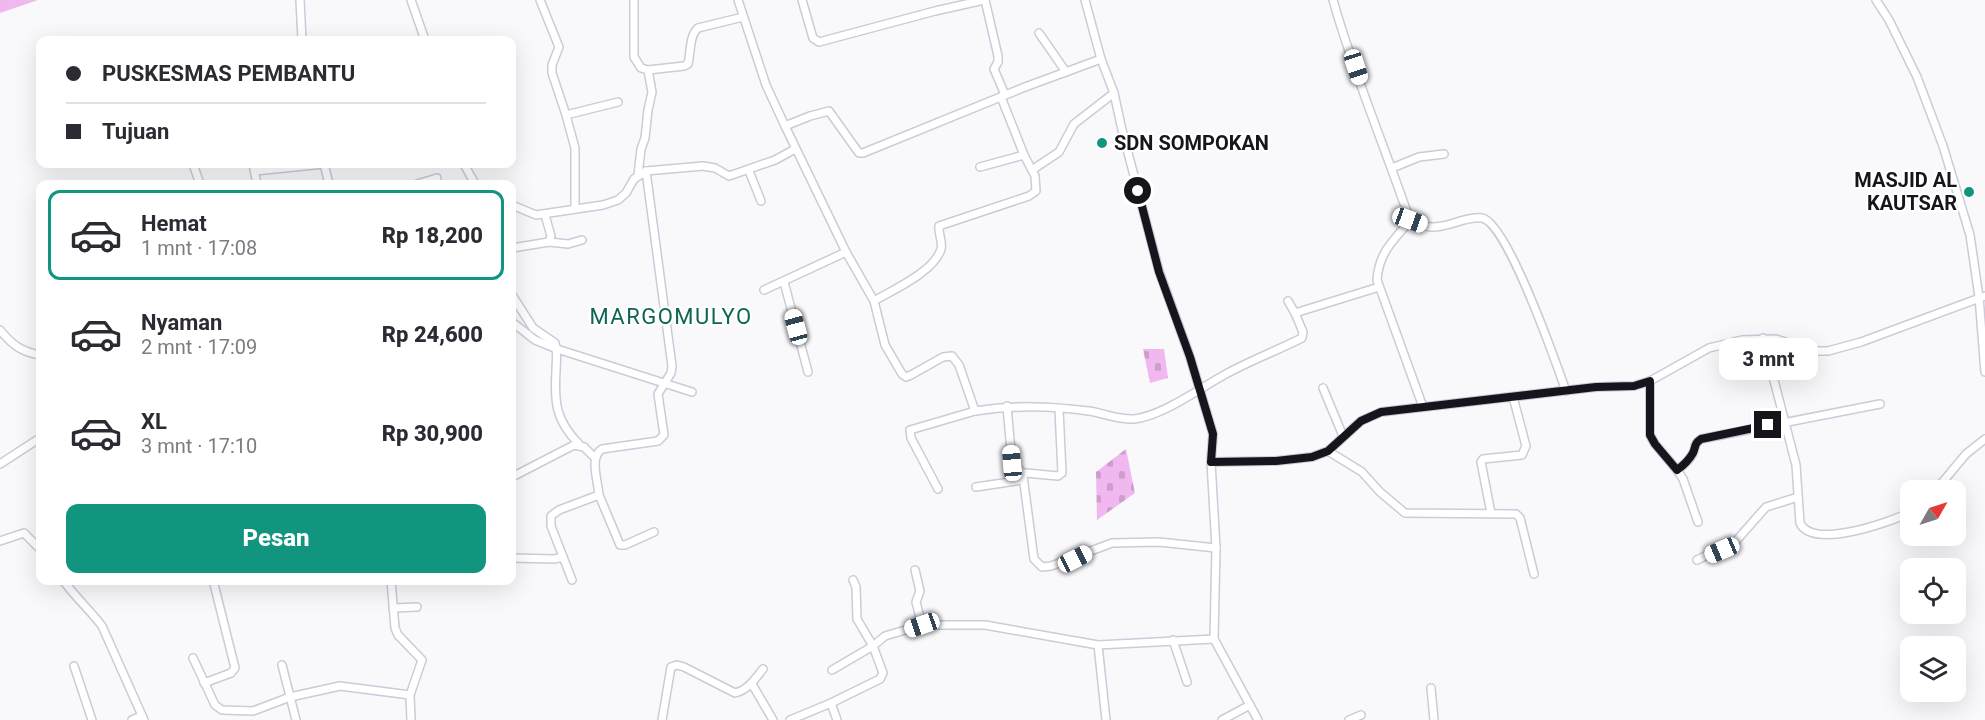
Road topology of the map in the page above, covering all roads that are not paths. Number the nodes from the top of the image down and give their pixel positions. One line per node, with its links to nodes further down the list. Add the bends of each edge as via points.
1 (300, 0): 13 (street)
2 (411, 0): 14 (street)
3 (540, 0): 21 (street, via 559,46 552,73)
4 (634, 0): 16 (street, via 634,57 641,68)
5 (738, 0): 11 (street)
6 (802, 0): 7 (street, via 813,38 819,42)
7 (985, 0): 19 (street, via 998,56 994,69)
8 (1085, 0): 15 (street)
9 (1334, 0): 27 (street)
10 (1876, 0): 45 (street, via 1917,77 1942,146 1970,235)
11 (743, 17): 16 (street, via 694,31 688,64); 22 (street)
12 (1039, 33): 17 (street)
13 (302, 36)
14 (424, 36)
15 (1101, 59): 17 (street); 18 (street)
16 (648, 70): 30 (street, via 652,92 641,149)
17 (1066, 72): 19 (street)
18 (1114, 93): 28 (street, via 1074,124 1059,152); 60 (street, via 1159,272)
19 (1003, 96): 22 (street, via 863,153 855,149 829,111); 25 (street)
20 (618, 102): 21 (street)
21 (566, 115): 35 (street, via 575,148)
22 (785, 126): 23 (street)
23 (795, 149): 29 (street); 41 (street)
24 (1443, 154): 27 (street)
25 (1024, 155): 26 (street); 28 (street)
26 (980, 167)
27 (1392, 168): 37 (street)
28 (1032, 170): 47 (street, via 1037,185 1033,193 939,226 940,253 928,268)
29 (749, 171): 30 (street, via 729,176 703,166); 33 (street)
30 (642, 173): 35 (street, via 618,200); 58 (street, via 672,366)
31 (437, 178): 32 (street)
32 (430, 180)
33 (761, 201)
34 (516, 208): 36 (street)
35 (575, 209): 36 (street)
36 (545, 215): 39 (street)
37 (1410, 220): 43 (street, via 1378,263); 61 (street, via 1430,228 1483,218 1492,223 1520,273)
38 (582, 240): 39 (street, via 568,244)
39 (549, 242): 40 (street)
40 (516, 247)
41 (846, 252): 42 (street); 47 (street)
42 (784, 282): 44 (street); 55 (street)
43 (1379, 287): 49 (street); 66 (street)
44 (764, 290)
45 (1982, 296): 52 (street, via 1828,351); 56 (street)
46 (516, 301): 53 (street, via 533,328 555,343)
47 (874, 301): 68 (street, via 885,345 902,374 906,377 952,356 959,364)
48 (1288, 301): 49 (street)
49 (1294, 313): 60 (street, via 1302,338 1231,371)
50 (516, 325): 53 (street, via 535,340)
51 (0, 330): 54 (street, via 16,347)
52 (1763, 338): 57 (street, via 1709,348); 69 (street)
53 (556, 349): 58 (street); 73 (street, via 557,411 567,432)
54 (36, 355)
55 (808, 372)
56 (1985, 372)
57 (1650, 381): 61 (street, via 1634,386); 78 (street, via 1650,435)
58 (665, 382): 62 (street); 75 (street, via 658,394 662,439 602,449)
59 (1323, 388): 70 (street)
60 (1199, 391): 67 (street, via 1135,419); 76 (street, via 1213,434)
61 (1566, 391): 63 (street)
62 (692, 392)
63 (1513, 396): 66 (street); 86 (street, via 1526,446 1522,455 1481,462)
64 (1880, 404): 69 (street)
65 (1007, 406): 67 (street); 68 (street); 80 (street, via 1012,463)
66 (1423, 406): 70 (street, via 1381,412 1361,421)
67 (1059, 409): 80 (street, via 1062,473)
68 (975, 411): 83 (street, via 910,430)
69 (1785, 422): 78 (street, via 1701,439); 85 (street, via 1796,465)
70 (1343, 436): 74 (street)
71 (1985, 439): 81 (street, via 1966,454)
72 (36, 441): 77 (street)
73 (579, 444): 75 (street); 79 (street)
74 (1328, 451): 76 (street, via 1302,459); 86 (street, via 1362,472 1405,513)
75 (595, 458): 84 (street)
76 (1211, 462): 92 (street)
77 (0, 464)
78 (1677, 470): 88 (street)
79 (516, 475)
80 (1024, 477): 82 (street); 92 (street, via 1034,559 1042,567 1075,559 1112,543)
81 (1946, 480)
82 (976, 487)
83 (938, 489)
84 (599, 495): 89 (street, via 620,545 626,546); 93 (street, via 551,516)
85 (1798, 497): 87 (street, via 1801,526 1812,533 1829,535 1858,530); 95 (street, via 1766,507 1736,541)
86 (1491, 513): 97 (street, via 1512,513 1520,518)
87 (1900, 518)
88 (1698, 522)
89 (654, 532)
90 (0, 542): 91 (street, via 24,533)
91 (36, 545)
92 (1216, 548): 106 (street)
93 (563, 557): 94 (street); 98 (street)
94 (516, 558)
95 (1697, 560)
96 (915, 570): 105 (street, via 920,591 916,602)
97 (1534, 574)
98 (572, 580)
99 (853, 580): 109 (street, via 857,619)
100 (66, 585): 124 (street, via 102,626)
101 (214, 585): 116 (street, via 235,668)
102 (391, 585): 104 (street)
103 (417, 607): 104 (street)
104 (393, 608): 120 (street, via 398,635 422,660)
105 (922, 625): 108 (street, via 985,625); 109 (street, via 885,636)
106 (1214, 639): 107 (street); 122 (street)
107 (1173, 640): 108 (street); 115 (street)
108 (1098, 645): 133 (street)
109 (873, 646): 114 (street); 121 (street, via 883,676)
110 (193, 658): 116 (street)
111 (282, 665): 119 (street)
112 (74, 666): 125 (street)
113 (763, 669): 117 (street)
114 (832, 670)
115 (1187, 682)
116 (204, 683): 119 (street, via 215,705 222,710 253,711)
117 (752, 684): 129 (street, via 732,692 707,677 677,665 672,667); 130 (street)
118 (1431, 688): 137 (street)
119 (290, 696): 120 (street, via 348,686); 127 (street)
120 (410, 696): 128 (street)
121 (831, 703): 131 (street); 132 (street)
122 (1250, 705): 134 (street); 135 (street)
123 (1361, 715): 136 (street)
124 (143, 718): 126 (street)
125 (92, 720)
126 (132, 720)
127 (296, 720)
128 (411, 720)
129 (662, 720)
130 (773, 720)
131 (790, 720)
132 (837, 720)
133 (1106, 720)
134 (1222, 720)
135 (1258, 720)
136 (1349, 720)
137 (1434, 720)

